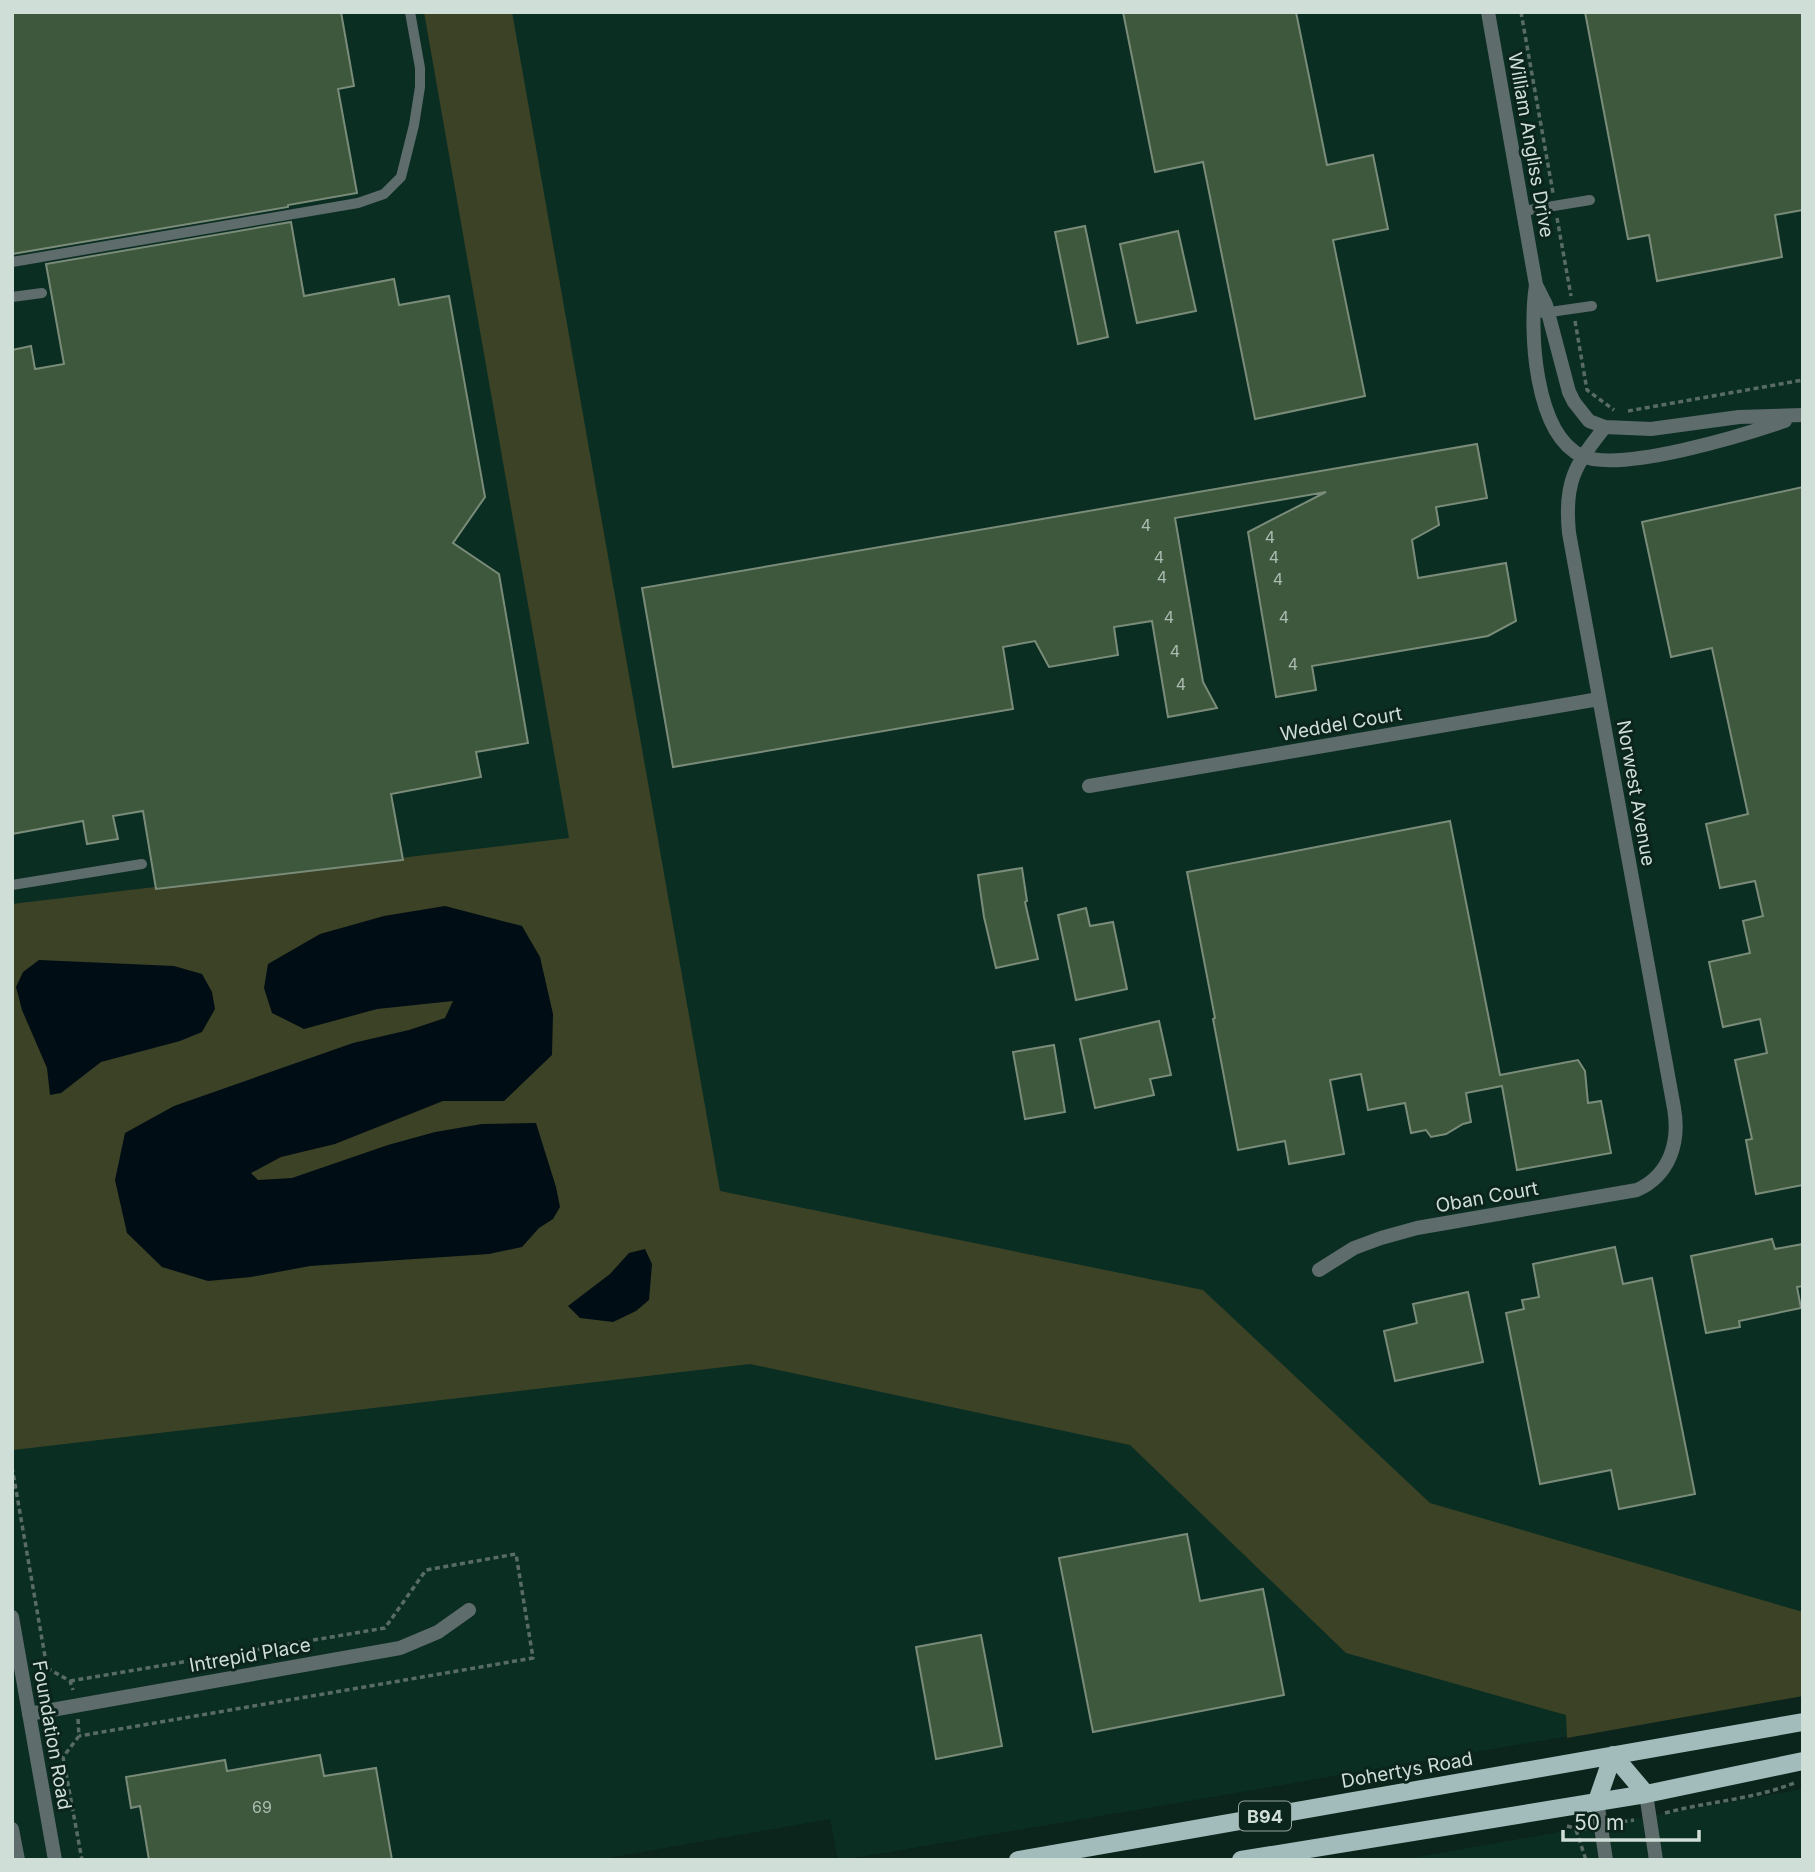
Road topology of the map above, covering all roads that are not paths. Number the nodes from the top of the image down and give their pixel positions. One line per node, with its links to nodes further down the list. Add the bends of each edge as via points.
1 (410, 12): 5 (lane, via 420,68 418,102 401,177 384,194 358,203)
2 (1488, 12): 4 (street, William Angliss Drive)
3 (1590, 200): 4 (lane)
4 (1523, 211): 6 (street, William Angliss Drive)
5 (12, 262)
6 (1536, 285): 10 (street, William Angliss Drive); 11 (street, William Angliss Drive)
7 (42, 293): 8 (lane)
8 (12, 297)
9 (1592, 306): 10 (lane)
10 (1548, 312): 11 (lane); 13 (street, William Angliss Drive, via 1574,402 1589,421)
11 (1532, 315): 14 (street, William Angliss Drive, via 1541,394 1550,419)
12 (1802, 415): 13 (street, via 1739,417 1651,429); 14 (street, via 1670,452 1607,460)
13 (1605, 427): 14 (street, Norwest Avenue)
14 (1582, 456): 15 (street, Norwest Avenue, via 1566,506)
15 (1599, 699): 16 (street, Weddel Court); 19 (street, Norwest Avenue, via 1677,1122 1674,1148)
16 (1089, 786)
17 (142, 864): 18 (lane)
18 (12, 885)
19 (1662, 1171): 20 (street, Oban Court, via 1655,1181 1637,1190 1381,1238)
20 (1319, 1270)
21 (470, 1610): 23 (street, Intrepid Place, via 438,1632 400,1648)
22 (12, 1617): 23 (street, Foundation Road)
23 (29, 1714): 32 (street, Foundation Road)
24 (1803, 1722): 25 (main road, Dohertys Road / B94)
25 (1613, 1755): 27 (main road); 28 (main road); 30 (main road, Dohertys Road / B94)
26 (1803, 1761): 27 (main road, B94)
27 (1646, 1794): 28 (main road, B94); 36 (street)
28 (1597, 1801): 34 (main road, B94); 35 (street)
29 (12, 1829): 31 (street)
30 (1071, 1855): 33 (main road, Dohertys Road / B94)
31 (18, 1860)
32 (55, 1860)
33 (1018, 1860)
34 (1241, 1860)
35 (1606, 1860)
36 (1656, 1860)

